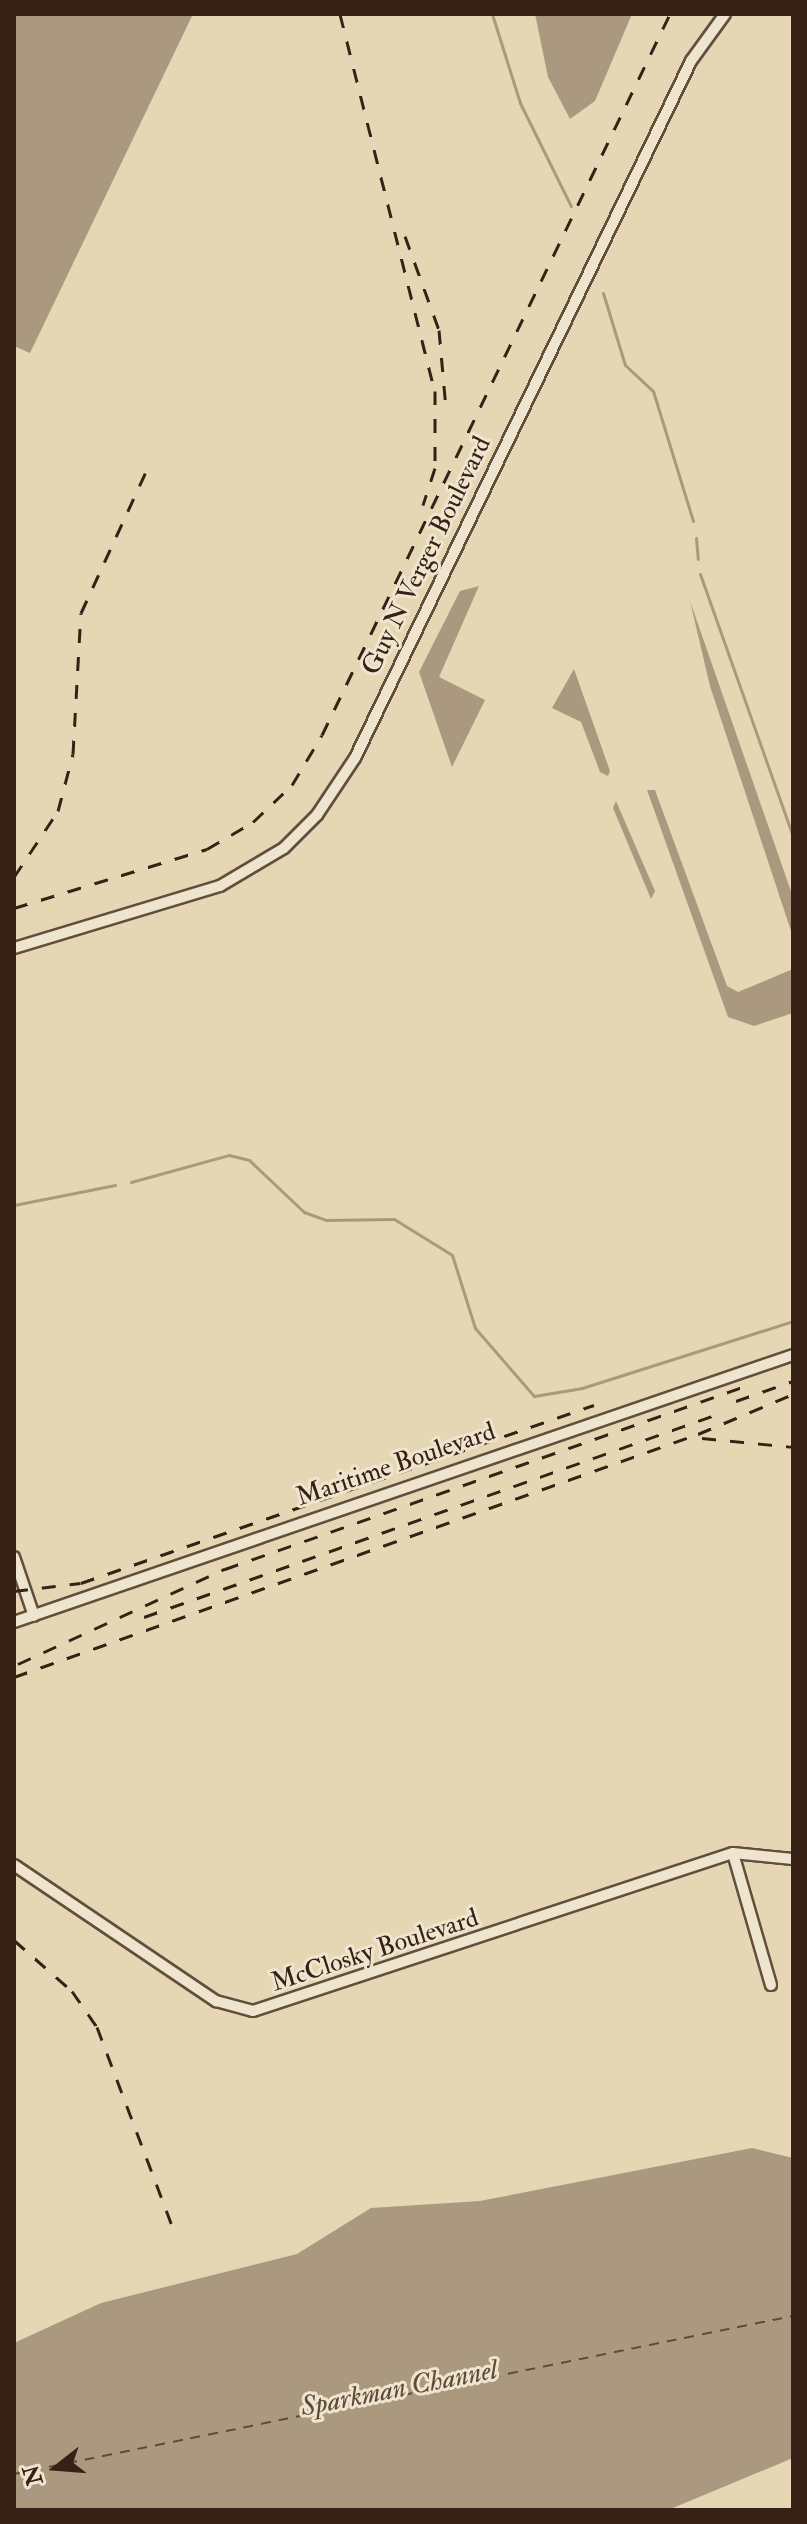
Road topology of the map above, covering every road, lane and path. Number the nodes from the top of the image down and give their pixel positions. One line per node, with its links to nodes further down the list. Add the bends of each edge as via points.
1 (725, 14): 2 (street, Guy N Verger Boulevard, via 691,61 355,758 317,815 284,848 220,886)
2 (14, 948)
3 (793, 1355): 5 (street, Maritime Boulevard)
4 (14, 1557): 5 (street)
5 (34, 1616): 6 (street, Maritime Boulevard)
6 (14, 1622)
7 (733, 1853): 8 (street, McClosky Boulevard); 9 (street, McClosky Boulevard, via 253,2011 216,2001); 10 (street)
8 (793, 1859)
9 (14, 1865)
10 (771, 1985)

